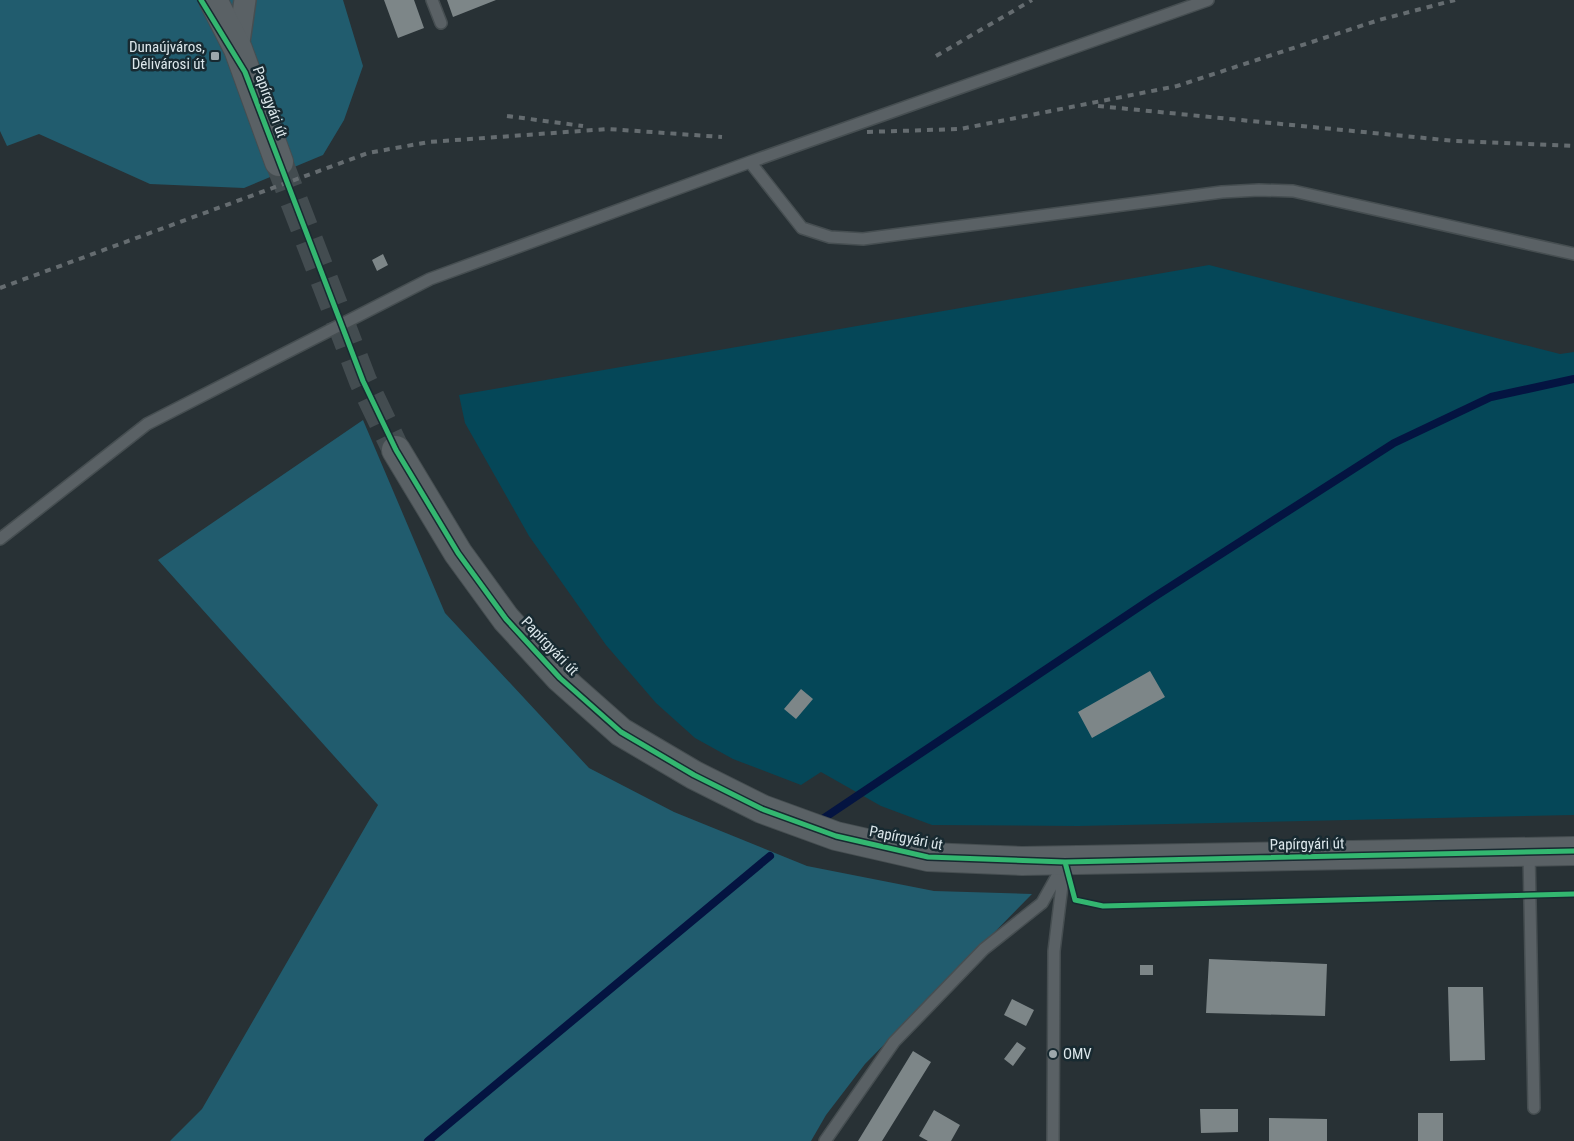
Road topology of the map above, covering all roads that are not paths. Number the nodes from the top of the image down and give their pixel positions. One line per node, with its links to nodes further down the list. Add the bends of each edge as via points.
1 (213, 0): 6 (street, Papírgyári út)
2 (245, 0): 6 (street)
3 (432, 0): 5 (lane)
4 (1208, 0): 8 (lane)
5 (441, 22)
6 (238, 50): 7 (street, Papírgyári út)
7 (279, 162)
8 (750, 162): 9 (lane, via 802,228 830,237 863,239 1222,192 1259,190 1293,191); 11 (lane, via 430,279 147,424)
9 (1574, 254)
10 (396, 450): 14 (street, Papírgyári út, via 458,554 506,619 560,678 621,732 694,775 762,809 836,836 928,857)
11 (0, 540)
12 (1574, 851): 13 (street, Papírgyári út)
13 (1529, 852): 14 (street, Papírgyári út); 15 (lane)
14 (1065, 862): 16 (lane, via 1042,903 984,949 894,1042); 17 (lane, via 1054,951)
15 (1534, 1108)
16 (825, 1141)
17 (1053, 1141)

